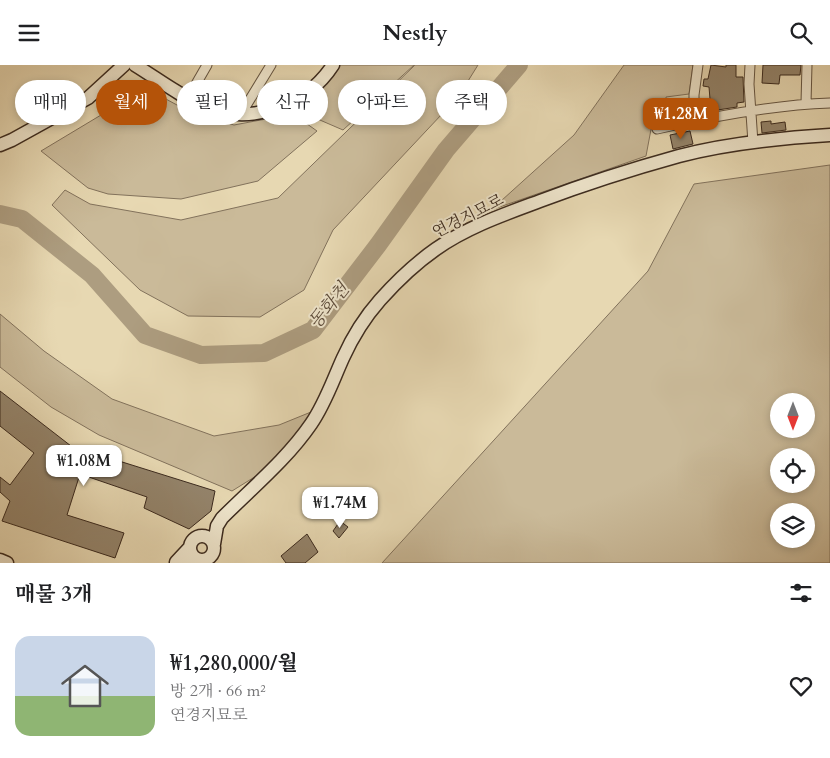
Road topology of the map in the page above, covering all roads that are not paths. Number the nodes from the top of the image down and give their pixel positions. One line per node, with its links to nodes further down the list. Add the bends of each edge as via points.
1 (124, 65): 20 (street, via 88,98)
2 (135, 65): 10 (street)
3 (208, 65): 9 (street)
4 (271, 65): 11 (street)
5 (333, 65): 15 (street, via 299,99 282,107)
6 (698, 65): 16 (street)
7 (750, 65): 14 (street)
8 (807, 65): 12 (street)
9 (199, 80)
10 (177, 90)
11 (247, 103)
12 (806, 103): 13 (street); 14 (street)
13 (830, 103)
14 (750, 112): 16 (street); 19 (street)
15 (247, 114)
16 (694, 121): 17 (street)
17 (657, 129)
18 (830, 135): 19 (street, 연경지묘로)
19 (753, 143): 21 (street, 연경지묘로, via 679,156 576,187 505,214 436,249 401,279 364,320 312,423 282,460 222,518)
20 (0, 145)
21 (209, 540): 22 (street, via 201,536 193,540); 22 (street, via 214,551 210,557 203,560)
22 (193, 552): 24 (street)
23 (0, 560): 25 (street)
24 (175, 562)
25 (8, 563)

